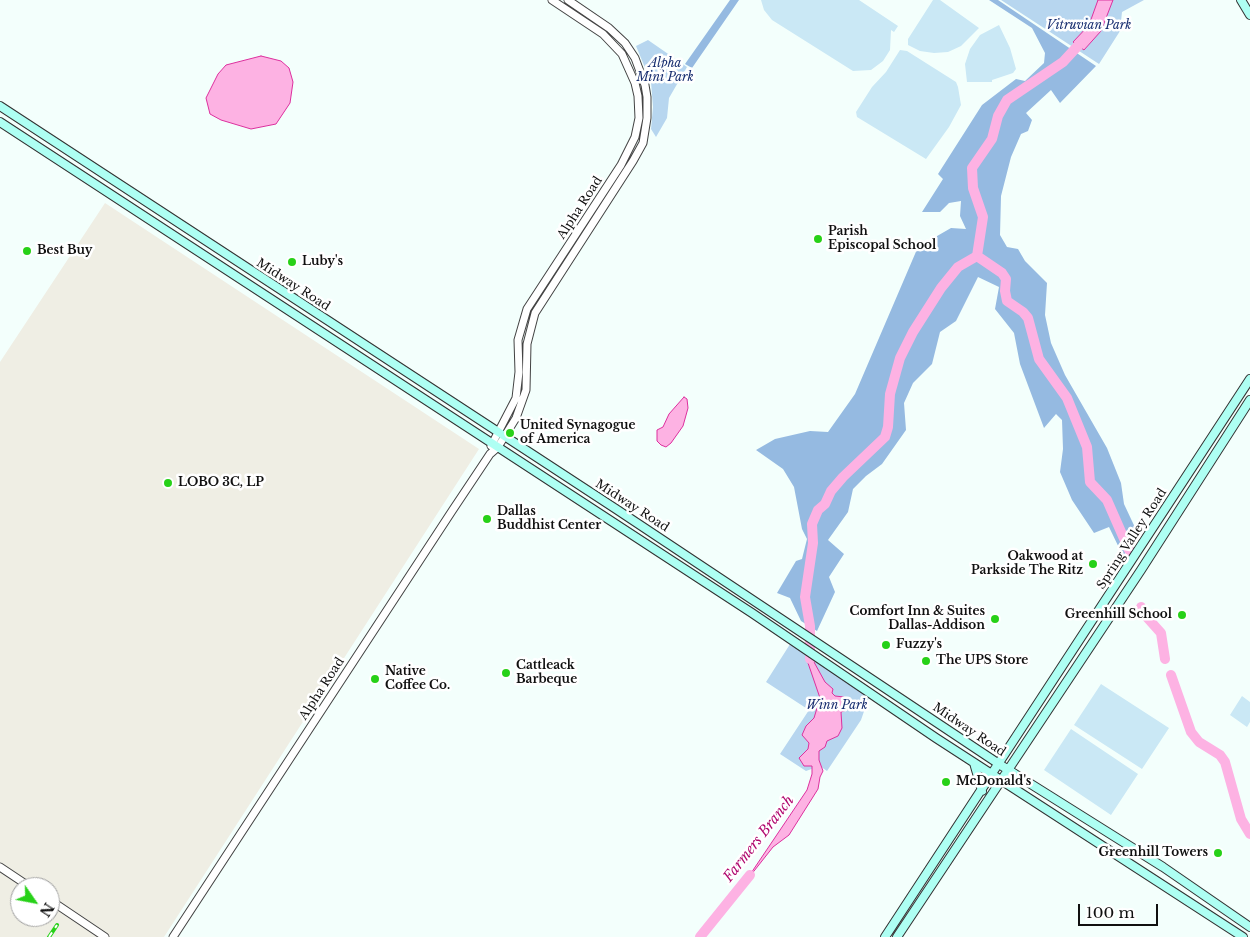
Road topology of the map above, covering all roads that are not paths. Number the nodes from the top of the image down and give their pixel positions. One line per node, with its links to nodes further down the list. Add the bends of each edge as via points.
1 (552, 0): 6 (street, Alpha Road, via 612,42)
2 (568, 0): 5 (street, Alpha Road, via 616,34)
3 (1241, 0): 4 (main road)
4 (1250, 15)
5 (641, 72): 6 (street); 12 (street, Alpha Road, via 648,109)
6 (632, 74): 8 (street, Alpha Road)
7 (0, 106): 10 (main road, Midway Road)
8 (639, 108): 12 (street, via 642,116 639,139); 15 (street, Alpha Road, via 635,137 625,157)
9 (0, 122): 11 (main road, Midway Road)
10 (29, 125): 11 (main road); 13 (main road, Midway Road)
11 (22, 136): 14 (main road, Midway Road)
12 (643, 143): 16 (street, Alpha Road)
13 (108, 177): 14 (main road); 19 (main road, Midway Road)
14 (101, 188): 20 (main road, Midway Road)
15 (527, 309): 16 (street); 19 (street, Alpha Road, via 518,340 516,398)
16 (535, 313): 19 (street, Alpha Road, via 527,344 524,400)
17 (1250, 379): 26 (main road, Spring Valley Road)
18 (1250, 400): 27 (main road, Spring Valley Road)
19 (501, 435): 20 (street, Alpha Road); 21 (main road, Midway Road)
20 (495, 445): 22 (main road, Midway Road); 36 (street, Alpha Road)
21 (616, 508): 22 (main road); 23 (main road, Midway Road)
22 (609, 520): 24 (main road, Midway Road)
23 (886, 688): 24 (main road); 26 (main road, Midway Road)
24 (879, 699): 25 (main road, Midway Road)
25 (974, 763): 28 (main road, Midway Road); 30 (main road)
26 (999, 764): 27 (main road, Midway Road); 28 (main road, Spring Valley Road)
27 (1009, 770): 29 (main road, Spring Valley Road); 34 (main road, Midway Road)
28 (992, 774): 29 (main road, Midway Road); 30 (main road, Spring Valley Road)
29 (1002, 780): 38 (main road, Spring Valley Road); 39 (main road, Midway Road)
30 (982, 791): 37 (main road, Spring Valley Road)
31 (0, 868): 32 (street)
32 (14, 877)
33 (60, 907): 35 (street)
34 (1250, 927)
35 (105, 937)
36 (174, 937)
37 (885, 937)
38 (897, 937)
39 (1243, 937)

